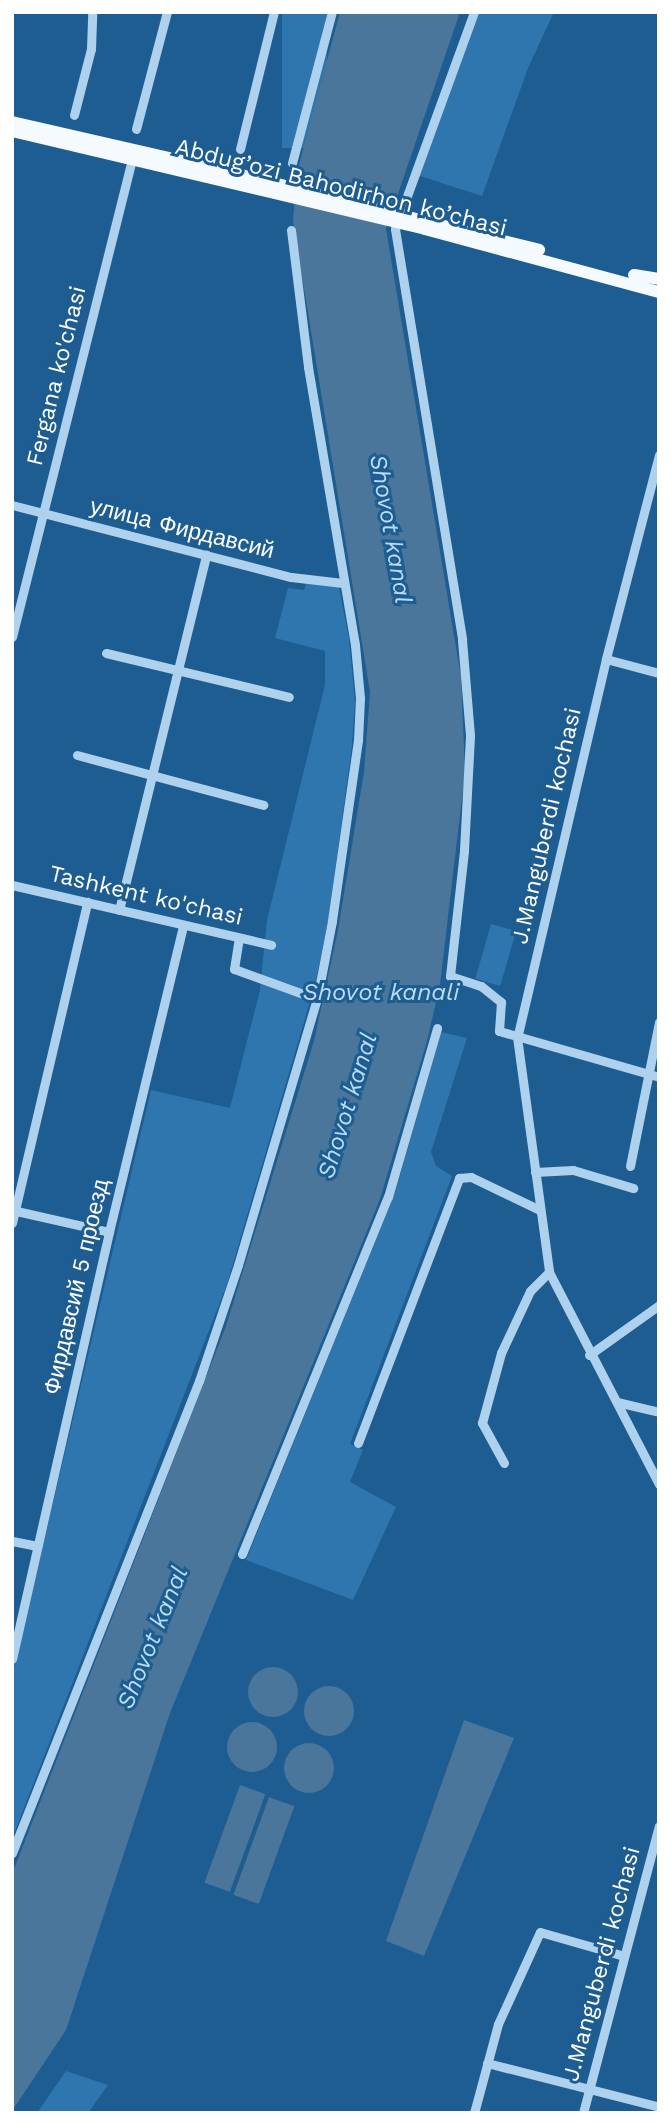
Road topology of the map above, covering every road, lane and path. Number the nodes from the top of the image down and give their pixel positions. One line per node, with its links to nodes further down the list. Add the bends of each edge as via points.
1 (92, 12): 6 (street, via 91,49)
2 (167, 12): 8 (street)
3 (274, 12): 10 (street)
4 (332, 12): 11 (street)
5 (474, 12): 41 (street, via 395,229 462,640 470,736 464,851 450,976 481,986 500,1002 499,1031)
6 (75, 115)
7 (12, 121): 13 (main road, Abdug’ozi Bahodirhon ko’chasi)
8 (136, 129)
9 (12, 131): 13 (main road, Abdug’ozi Bahodirhon ko’chasi)
10 (240, 149)
11 (292, 163)
12 (130, 166): 20 (street, Fergana ko'chasi)
13 (219, 175): 14 (main road, Abdug’ozi Bahodirhon ko’chasi)
14 (426, 224): 16 (main road, Abdug’ozi Bahodirhon ko’chasi); 17 (main road, Abdug’ozi Bahodirhon ko’chasi)
15 (291, 230): 22 (street)
16 (659, 279)
17 (659, 292)
18 (659, 456): 25 (street, J.Manguberdi kochasi)
19 (12, 505): 20 (street, улица Фирдавсий)
20 (43, 514): 21 (street, улица Фирдавсий); 23 (street, Fergana ko'chasi)
21 (206, 555): 22 (street, улица Фирдавсий, via 291,577); 26 (street)
22 (343, 583): 38 (street, via 355,646 358,740)
23 (12, 637)
24 (106, 653): 26 (street)
25 (606, 659): 27 (street); 41 (street, J.Manguberdi kochasi)
26 (177, 671): 28 (street); 30 (street)
27 (659, 673)
28 (289, 697)
29 (77, 755): 30 (street)
30 (151, 775): 31 (street); 34 (street)
31 (263, 805)
32 (12, 884): 33 (street, Tashkent ko'chasi)
33 (87, 902): 34 (street, Tashkent ko'chasi); 47 (street)
34 (119, 909): 35 (street, Tashkent ko'chasi)
35 (183, 925): 36 (street, Tashkent ko'chasi); 50 (street, Фирдавсий 5 проезд)
36 (239, 938): 37 (street, Tashkent ko'chasi); 38 (street, via 234,969)
37 (271, 945)
38 (317, 999): 64 (street, via 200,1381)
39 (659, 1022): 42 (street)
40 (436, 1028): 61 (street, via 388,1197)
41 (517, 1037): 42 (street); 45 (street, J.Manguberdi kochasi)
42 (646, 1074): 43 (street); 44 (street)
43 (659, 1077)
44 (630, 1166)
45 (535, 1172): 46 (street, via 573,1170); 48 (street, J.Manguberdi kochasi)
46 (633, 1188)
47 (14, 1210): 49 (street); 50 (street)
48 (540, 1210): 51 (street, J.Manguberdi kochasi); 56 (street, via 471,1177 460,1178)
49 (12, 1223)
50 (109, 1232): 60 (street, Фирдавсий 5 проезд)
51 (549, 1272): 53 (street, J.Manguberdi kochasi); 57 (street, via 530,1291 502,1353 482,1423)
52 (658, 1306): 53 (street)
53 (589, 1355): 54 (street, J.Manguberdi kochasi)
54 (617, 1402): 55 (street); 58 (street, J.Manguberdi kochasi)
55 (659, 1412)
56 (358, 1443)
57 (505, 1463)
58 (659, 1484)
59 (12, 1541): 60 (street)
60 (38, 1546): 62 (street, Фирдавсий 5 проезд)
61 (242, 1554)
62 (12, 1659)
63 (659, 1826): 65 (street, J.Manguberdi kochasi)
64 (12, 1853)
65 (624, 1956): 66 (street, via 540,1932 498,2024); 67 (street, J.Manguberdi kochasi)
66 (486, 2063): 67 (street); 69 (street)
67 (589, 2089): 68 (street); 70 (street, J.Manguberdi kochasi)
68 (659, 2107)
69 (474, 2113)
70 (583, 2113)

